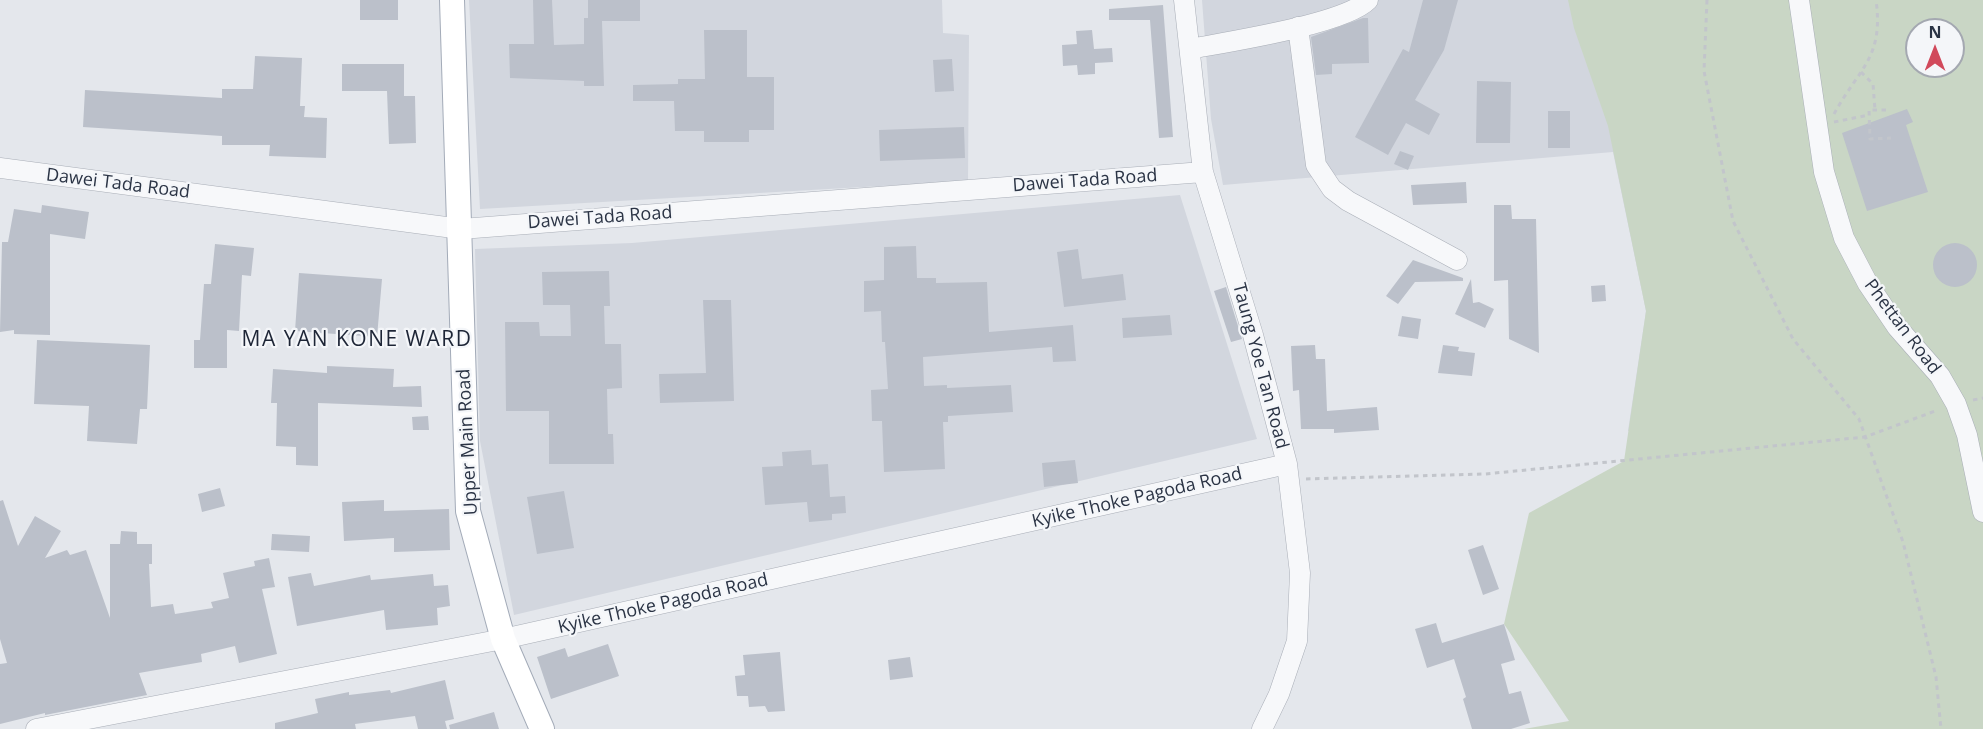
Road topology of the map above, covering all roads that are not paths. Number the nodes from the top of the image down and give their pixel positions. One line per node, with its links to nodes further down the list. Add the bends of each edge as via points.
1 (452, 0): 9 (main road, Upper Main Road)
2 (1184, 0): 6 (street, Taung Yoe Tan Road)
3 (1368, 0): 5 (street, via 1346,12)
4 (1799, 0): 12 (street, Phettan Road, via 1824,172 1844,238 1874,293 1897,327 1940,376 1956,404 1967,435)
5 (1298, 27): 6 (street); 10 (street, via 1316,165 1332,189)
6 (1190, 49): 8 (street, Taung Yoe Tan Road)
7 (0, 168): 9 (street, Dawei Tada Road)
8 (1203, 172): 9 (street, Dawei Tada Road); 11 (street, Taung Yoe Tan Road, via 1253,334)
9 (461, 229): 13 (main road, Upper Main Road, via 468,511)
10 (1457, 260)
11 (1288, 472): 13 (street, Kyike Thoke Pagoda Road); 16 (street, Taung Yoe Tan Road, via 1300,573 1298,641)
12 (1983, 512)
13 (503, 639): 14 (street, Kyike Thoke Pagoda Road); 15 (main road, Upper Main Road)
14 (36, 729)
15 (542, 729)
16 (1262, 729)

